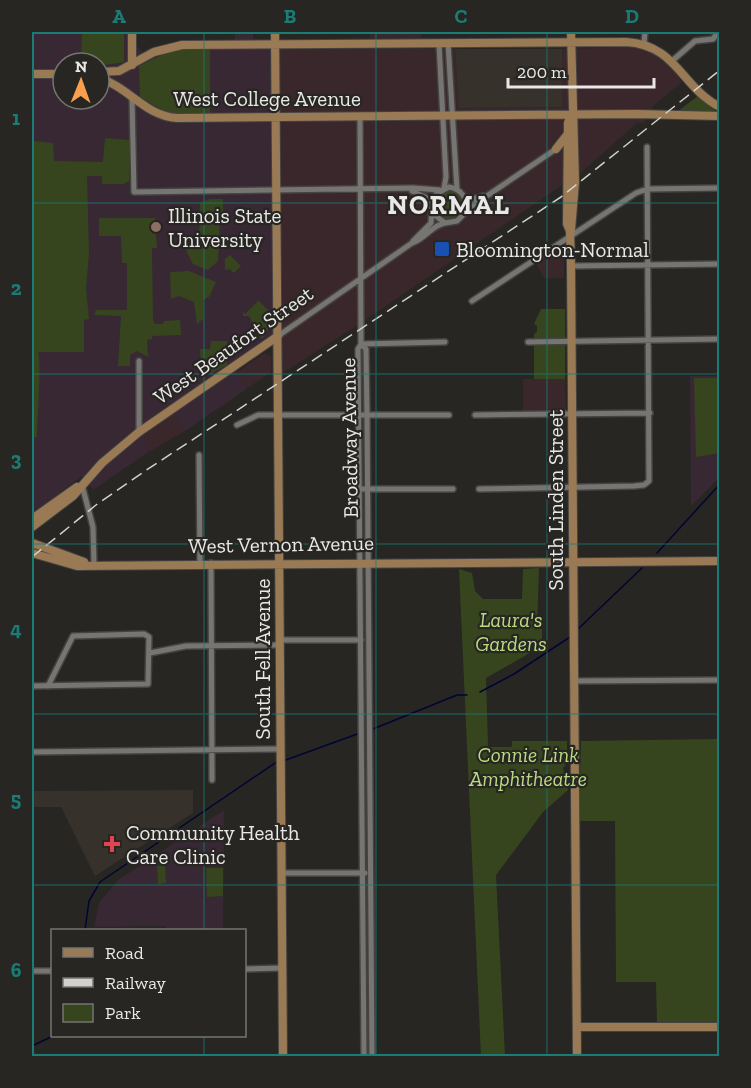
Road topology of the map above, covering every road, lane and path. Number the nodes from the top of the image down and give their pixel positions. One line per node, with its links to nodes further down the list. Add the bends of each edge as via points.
1 (132, 32): 11 (main road)
2 (275, 32): 8 (main road, South Fell Avenue)
3 (571, 32): 6 (main road)
4 (645, 32): 9 (street)
5 (718, 32): 10 (street, via 713,39 694,42)
6 (571, 42): 7 (main road); 9 (main road); 18 (main road)
7 (443, 43): 8 (main road); 19 (street); 19 (street)
8 (275, 44): 11 (main road, via 169,47); 22 (main road, South Fell Avenue)
9 (645, 44): 10 (main road)
10 (672, 61): 17 (main road, via 699,94)
11 (132, 65): 12 (main road)
12 (111, 71)
13 (32, 74): 14 (main road)
14 (51, 75)
15 (111, 83): 16 (main road, West College Avenue)
16 (132, 98): 22 (main road, West College Avenue, via 154,113 170,118); 33 (street, via 134,192)
17 (720, 107)
18 (571, 115): 19 (main road, West College Avenue); 20 (main road, West College Avenue); 23 (main road, South Linden Street); 40 (main road, South Linden Street, via 575,182)
19 (447, 116): 21 (main road, West College Avenue); 30 (street, via 446,177); 32 (street)
20 (720, 116)
21 (360, 117): 22 (main road, West College Avenue); 28 (street, Broadway Avenue)
22 (275, 118): 33 (main road, South Fell Avenue)
23 (568, 134): 25 (main road); 26 (main road, South Linden Street)
24 (647, 147): 31 (street)
25 (556, 149): 26 (main road, via 563,150); 34 (street)
26 (568, 157): 40 (main road, South Linden Street, via 567,224)
27 (720, 188): 31 (street)
28 (361, 189): 29 (street); 33 (street); 45 (street, Broadway Avenue)
29 (407, 189): 30 (street); 36 (street, via 425,196)
30 (442, 189): 32 (street); 36 (street)
31 (647, 189): 40 (street); 43 (street)
32 (457, 190): 35 (street)
33 (276, 191): 47 (main road, South Fell Avenue)
34 (485, 195): 35 (street); 37 (street)
35 (465, 197): 37 (street)
36 (432, 204): 38 (street)
37 (466, 210): 39 (street, via 457,221)
38 (432, 213): 39 (street); 41 (street, West Beaufort Street, via 431,223)
39 (445, 223): 41 (street, West Beaufort Street)
40 (571, 234): 44 (main road, South Linden Street); 46 (street)
41 (412, 243): 45 (street, West Beaufort Street)
42 (720, 264): 43 (street)
43 (649, 265): 44 (street); 49 (street)
44 (571, 266): 52 (main road, South Linden Street)
45 (362, 277): 47 (street, West Beaufort Street); 53 (street, Broadway Avenue)
46 (472, 301)
47 (278, 336): 59 (main road, South Fell Avenue); 63 (main road, West Beaufort Street)
48 (720, 339): 49 (street)
49 (650, 340): 52 (street); 55 (street)
50 (445, 342): 53 (street)
51 (528, 342): 52 (street)
52 (572, 342): 58 (main road, South Linden Street)
53 (361, 344): 60 (street, Broadway Avenue); 61 (street, Broadway Avenue, via 366,350)
54 (139, 360): 63 (street)
55 (650, 413): 58 (street); 66 (street, via 648,483)
56 (449, 415): 61 (street)
57 (475, 415): 58 (street)
58 (573, 415): 66 (main road, South Linden Street)
59 (279, 416): 60 (street); 62 (street, via 253,416); 76 (main road, South Fell Avenue)
60 (358, 416): 61 (street); 67 (street, Broadway Avenue)
61 (367, 416): 68 (street, Broadway Avenue)
62 (237, 425)
63 (139, 432): 65 (main road, West Beaufort Street)
64 (199, 455): 78 (street)
65 (82, 486): 71 (main road, West Beaufort Street, via 69,491); 80 (street, via 93,526)
66 (573, 488): 70 (street); 74 (main road, South Linden Street)
67 (359, 489): 68 (street); 77 (street, Broadway Avenue)
68 (368, 489): 69 (street); 77 (street, Broadway Avenue)
69 (453, 489)
70 (479, 489)
71 (32, 525)
72 (32, 543): 80 (main road, West Vernon Avenue)
73 (32, 553): 80 (main road, West Vernon Avenue, via 68,565)
74 (574, 561): 75 (main road, West Vernon Avenue); 77 (main road, West Vernon Avenue); 87 (main road, South Linden Street)
75 (720, 561)
76 (280, 562): 77 (main road, West Vernon Avenue); 79 (main road, West Vernon Avenue); 83 (main road, South Fell Avenue)
77 (364, 562): 81 (street, Broadway Avenue); 82 (street, Broadway Avenue)
78 (200, 563): 79 (main road, West Vernon Avenue); 80 (main road, West Vernon Avenue)
79 (210, 563): 84 (street)
80 (94, 564)
81 (360, 639): 82 (street); 83 (street); 91 (street, Broadway Avenue)
82 (368, 642): 90 (street, Broadway Avenue)
83 (280, 643): 84 (street); 96 (main road, South Fell Avenue)
84 (211, 646): 85 (street, via 178,646); 93 (street)
85 (150, 653): 89 (street, via 148,684); 89 (street, via 147,635 73,636)
86 (720, 680): 87 (street)
87 (574, 681): 105 (main road, South Linden Street)
88 (32, 686): 89 (street)
89 (48, 686)
90 (369, 715): 91 (street); 94 (street, Broadway Avenue)
91 (360, 716): 92 (street, Broadway Avenue)
92 (361, 748): 94 (street); 99 (street)
93 (212, 750): 95 (street); 96 (street); 97 (street)
94 (370, 750): 100 (street)
95 (32, 752)
96 (281, 753): 98 (main road, South Fell Avenue)
97 (212, 780)
98 (282, 873): 99 (street); 101 (main road, South Fell Avenue)
99 (362, 873): 100 (street); 108 (street)
100 (370, 873): 109 (street)
101 (282, 968): 102 (street); 107 (main road, South Fell Avenue)
102 (246, 969)
103 (32, 971): 104 (street)
104 (51, 971)
105 (577, 1027): 106 (main road); 110 (main road, South Linden Street)
106 (720, 1027)
107 (283, 1056)
108 (364, 1056)
109 (372, 1056)
110 (577, 1056)

